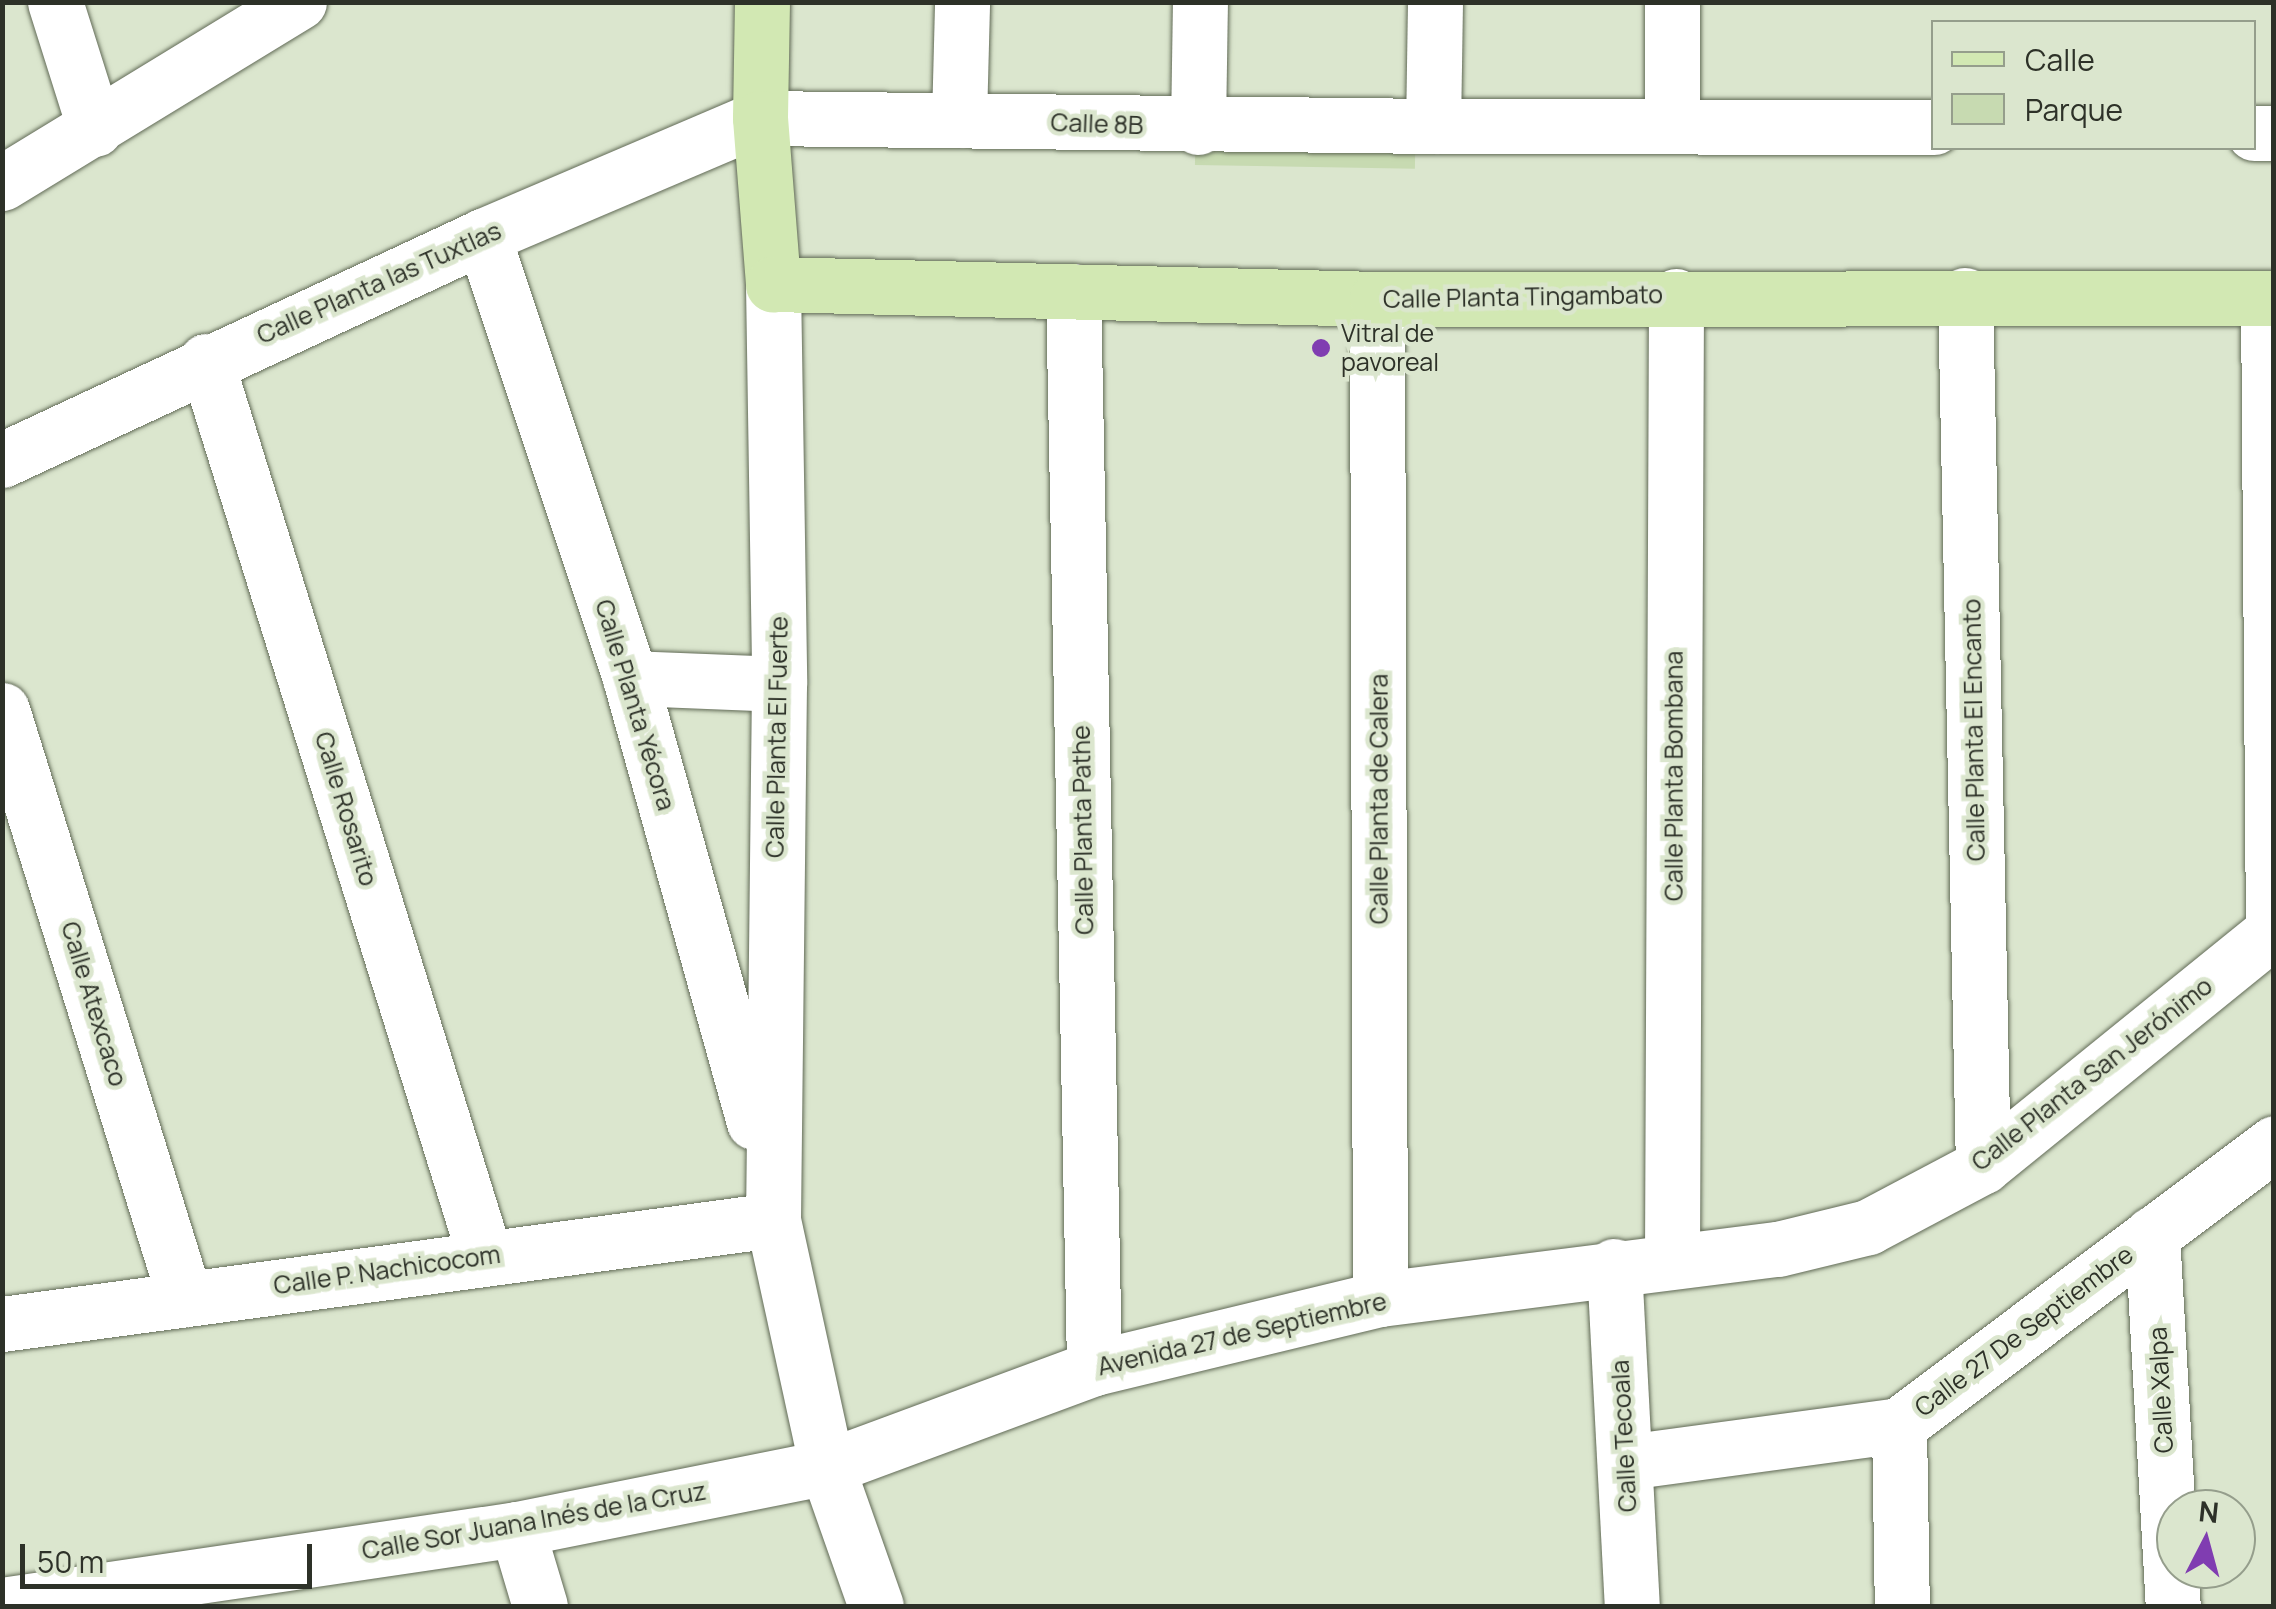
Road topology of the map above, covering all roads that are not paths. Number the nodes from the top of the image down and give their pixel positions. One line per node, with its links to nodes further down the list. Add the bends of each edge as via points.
1 (55, 2): 14 (street)
2 (298, 2): 14 (street)
3 (762, 2): 8 (main road, Calle Planta El Fuerte)
4 (962, 2): 9 (street)
5 (1200, 2): 12 (street)
6 (1434, 2): 11 (street)
7 (1672, 2): 10 (street)
8 (760, 118): 9 (street, Calle 8B); 16 (street, Calle Planta las Tuxtlas); 17 (main road, Calle Planta El Fuerte)
9 (959, 120): 12 (street, Calle 8B)
10 (1672, 123): 11 (street, Calle 8B); 13 (street, Calle 8B)
11 (1453, 126): 12 (street, Calle 8B)
12 (1198, 127)
13 (1931, 128)
14 (94, 129): 15 (street)
15 (2, 183)
16 (483, 236): 23 (street, Calle Planta las Tuxtlas); 25 (street, Calle Planta Yécora)
17 (773, 284): 18 (main road, Calle Planta Tingambato); 26 (street, Calle Planta El Fuerte)
18 (1073, 291): 22 (main road, Calle Planta Tingambato); 39 (street, Calle Planta Pathe)
19 (1964, 295): 20 (main road, Calle Planta Tingambato); 21 (main road, Calle Planta Tingambato); 30 (street, Calle Planta El Encanto)
20 (1676, 296): 22 (main road, Calle Planta Tingambato); 34 (street, Calle Planta Bombana)
21 (2271, 298): 28 (street)
22 (1378, 299): 37 (street, Calle Planta de Calera)
23 (206, 360): 24 (street, Calle Planta las Tuxtlas); 33 (street, Calle Rosarito)
24 (2, 460)
25 (630, 678): 26 (street); 31 (street, Calle Planta Yécora)
26 (780, 684): 31 (street, Calle Planta El Fuerte)
27 (2, 710): 36 (street, Calle Atexcaco)
28 (2273, 930): 30 (street, Calle Planta San Jerónimo)
29 (2274, 1142): 32 (street, Calle 27 De Septiembre)
30 (1982, 1166): 34 (street, Calle Planta San Jerónimo, via 1868,1227 1778,1249)
31 (771, 1199): 33 (street, Calle P. Nachicocom); 42 (street, Calle Planta El Fuerte)
32 (2152, 1234): 40 (street, Calle 27 De Septiembre); 49 (street, Calle Xalpa)
33 (485, 1256): 36 (street, Calle P. Nachicocom)
34 (1672, 1256): 35 (street, Avenida 27 de Septiembre)
35 (1614, 1266): 37 (street, Avenida 27 de Septiembre); 41 (street, Calle Tecoala)
36 (185, 1299): 38 (street, Calle P. Nachicocom)
37 (1380, 1299): 39 (street, Avenida 27 de Septiembre)
38 (2, 1324)
39 (1094, 1368): 42 (street, Avenida 27 de Septiembre)
40 (1899, 1426): 41 (street, Calle 27 De Septiembre); 48 (street)
41 (1626, 1462): 47 (street, Calle Tecoala)
42 (827, 1467): 43 (street, Calle Sor Juana Inés de la Cruz); 46 (street, Calle Planta El Fuerte)
43 (517, 1529): 44 (street, Calle Sor Juana Inés de la Cruz); 45 (street)
44 (2, 1605)
45 (540, 1606)
46 (876, 1606)
47 (1632, 1606)
48 (1902, 1606)
49 (2173, 1606)

